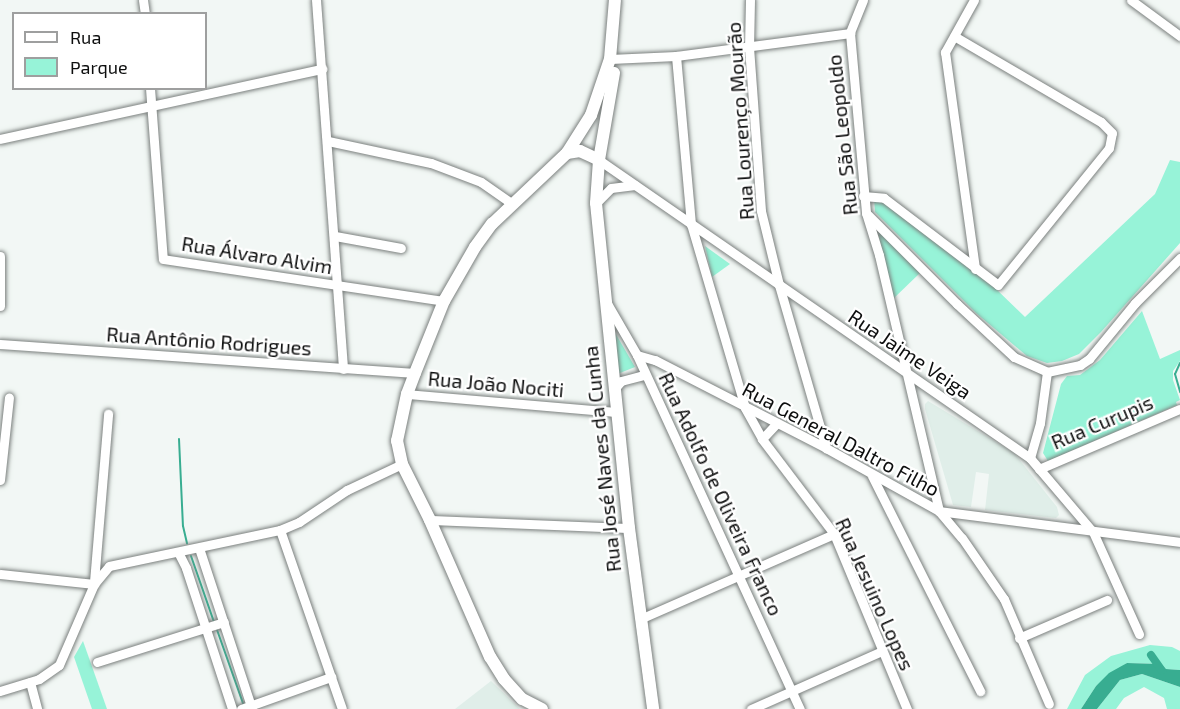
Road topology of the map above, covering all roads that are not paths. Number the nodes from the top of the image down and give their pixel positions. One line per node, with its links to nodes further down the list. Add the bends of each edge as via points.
1 (316, 0): 14 (street)
2 (615, 0): 13 (main road)
3 (620, 0): 13 (main road)
4 (750, 0): 11 (street, Rua Lourenço Mourão)
5 (863, 0): 8 (street, Rua São Leopoldo)
6 (974, 0): 9 (street)
7 (1131, 0): 10 (street)
8 (850, 33): 11 (street); 22 (street, Rua São Leopoldo)
9 (954, 36): 31 (street, via 945,52); 31 (street, via 1101,122 1112,133 1109,148 998,285)
10 (1180, 36)
11 (749, 47): 12 (street); 33 (street, Rua Lourenço Mourão, via 762,211)
12 (676, 56): 13 (street); 26 (street, Rua Jesuino Lopes)
13 (613, 60): 19 (main road, via 591,115); 20 (main road, Rua José Naves da Cunha)
14 (322, 69): 16 (street); 18 (street)
15 (150, 90): 16 (street, Rua Álvaro Alvim)
16 (152, 106): 17 (street); 32 (street, Rua Álvaro Alvim, via 163,259)
17 (0, 139)
18 (327, 141): 24 (street, via 431,163 481,182); 27 (street)
19 (567, 153): 20 (main road, via 579,151); 24 (main road)
20 (599, 160): 21 (street, Rua Jaime Veiga); 23 (main road, Rua José Naves da Cunha)
21 (635, 185): 23 (street, via 611,188); 26 (street, Rua Jaime Veiga)
22 (863, 196): 25 (street, Rua São Leopoldo); 31 (street, via 884,198)
23 (596, 203): 34 (main road, Rua José Naves da Cunha)
24 (512, 204): 35 (main road, via 475,247)
25 (866, 213): 40 (street, via 1014,357); 42 (street, Rua São Leopoldo)
26 (691, 224): 33 (street, Rua Jaime Veiga); 47 (street, Rua Jesuino Lopes)
27 (334, 236): 28 (street); 32 (street)
28 (401, 248)
29 (0, 256): 36 (street)
30 (1180, 258): 40 (street, via 1089,358 1080,365)
31 (975, 269)
32 (338, 285): 35 (street, Rua Álvaro Alvim); 39 (street)
33 (779, 285): 42 (street, Rua Jaime Veiga); 54 (street, Rua Lourenço Mourão)
34 (604, 297): 38 (street, Rua Adolfo de Oliveira Franco); 44 (main road, Rua José Naves da Cunha)
35 (444, 301): 41 (main road)
36 (0, 306)
37 (0, 344): 39 (street, Rua Antônio Rodrigues)
38 (637, 355): 43 (street, Rua Adolfo de Oliveira Franco); 47 (street, Rua General Daltro Filho, via 655,360)
39 (343, 369): 41 (street, Rua Antônio Rodrigues)
40 (1047, 372): 55 (street, via 1040,423)
41 (415, 373): 45 (main road)
42 (906, 373): 55 (street, Rua Jaime Veiga); 60 (street, Rua São Leopoldo)
43 (644, 375): 44 (street, via 621,381); 70 (street, Rua Adolfo de Oliveira Franco)
44 (615, 388): 49 (main road, Rua José Naves da Cunha)
45 (406, 394): 49 (street, Rua João Nociti); 56 (main road, via 397,441)
46 (9, 397): 59 (street)
47 (745, 408): 52 (street, Rua General Daltro Filho); 53 (street, Rua Jesuino Lopes)
48 (1178, 410): 51 (street); 57 (street, Rua Curupis)
49 (617, 412): 62 (main road, Rua José Naves da Cunha)
50 (108, 414): 71 (street)
51 (1180, 422)
52 (777, 423): 53 (street); 54 (street, Rua General Daltro Filho)
53 (762, 439): 65 (street, Rua Jesuino Lopes)
54 (826, 448): 58 (street, Rua General Daltro Filho)
55 (1030, 458): 57 (street, Rua Jaime Veiga)
56 (402, 464): 61 (main road); 63 (street, via 347,490)
57 (1038, 469): 64 (street, Rua Jaime Veiga)
58 (872, 476): 60 (street, Rua General Daltro Filho); 83 (street)
59 (0, 480)
60 (939, 512): 64 (street, Rua General Daltro Filho); 77 (street, Rua São Leopoldo, via 1004,599)
61 (430, 520): 62 (street); 91 (main road, via 490,657 522,699)
62 (629, 528): 73 (main road, Rua José Naves da Cunha)
63 (280, 530): 67 (street); 80 (street)
64 (1093, 532): 66 (street, Rua General Daltro Filho); 76 (street, Rua Jaime Veiga)
65 (834, 534): 70 (street); 78 (street, Rua Jesuino Lopes)
66 (1180, 542)
67 (199, 548): 68 (street); 74 (street)
68 (178, 552): 71 (street, via 116,564 104,569); 75 (street)
69 (0, 574): 71 (street)
70 (740, 576): 73 (street); 84 (street, Rua Adolfo de Oliveira Franco)
71 (94, 584): 81 (street, via 59,665)
72 (1107, 600): 77 (street)
73 (640, 619): 92 (main road, Rua José Naves da Cunha)
74 (224, 622): 75 (street); 86 (street)
75 (204, 629): 79 (street); 88 (street)
76 (1139, 634)
77 (1019, 638): 85 (street, Rua São Leopoldo)
78 (882, 651): 84 (street); 95 (street, Rua Jesuino Lopes)
79 (97, 662)
80 (331, 677): 86 (street); 90 (street)
81 (30, 682): 82 (street); 87 (street)
82 (0, 691)
83 (980, 691)
84 (793, 692): 93 (street); 94 (street, Rua Adolfo de Oliveira Franco)
85 (1048, 704)
86 (251, 707): 89 (street)
87 (38, 709)
88 (232, 709)
89 (241, 709)
90 (342, 709)
91 (542, 709)
92 (653, 709)
93 (751, 709)
94 (800, 709)
95 (907, 709)

